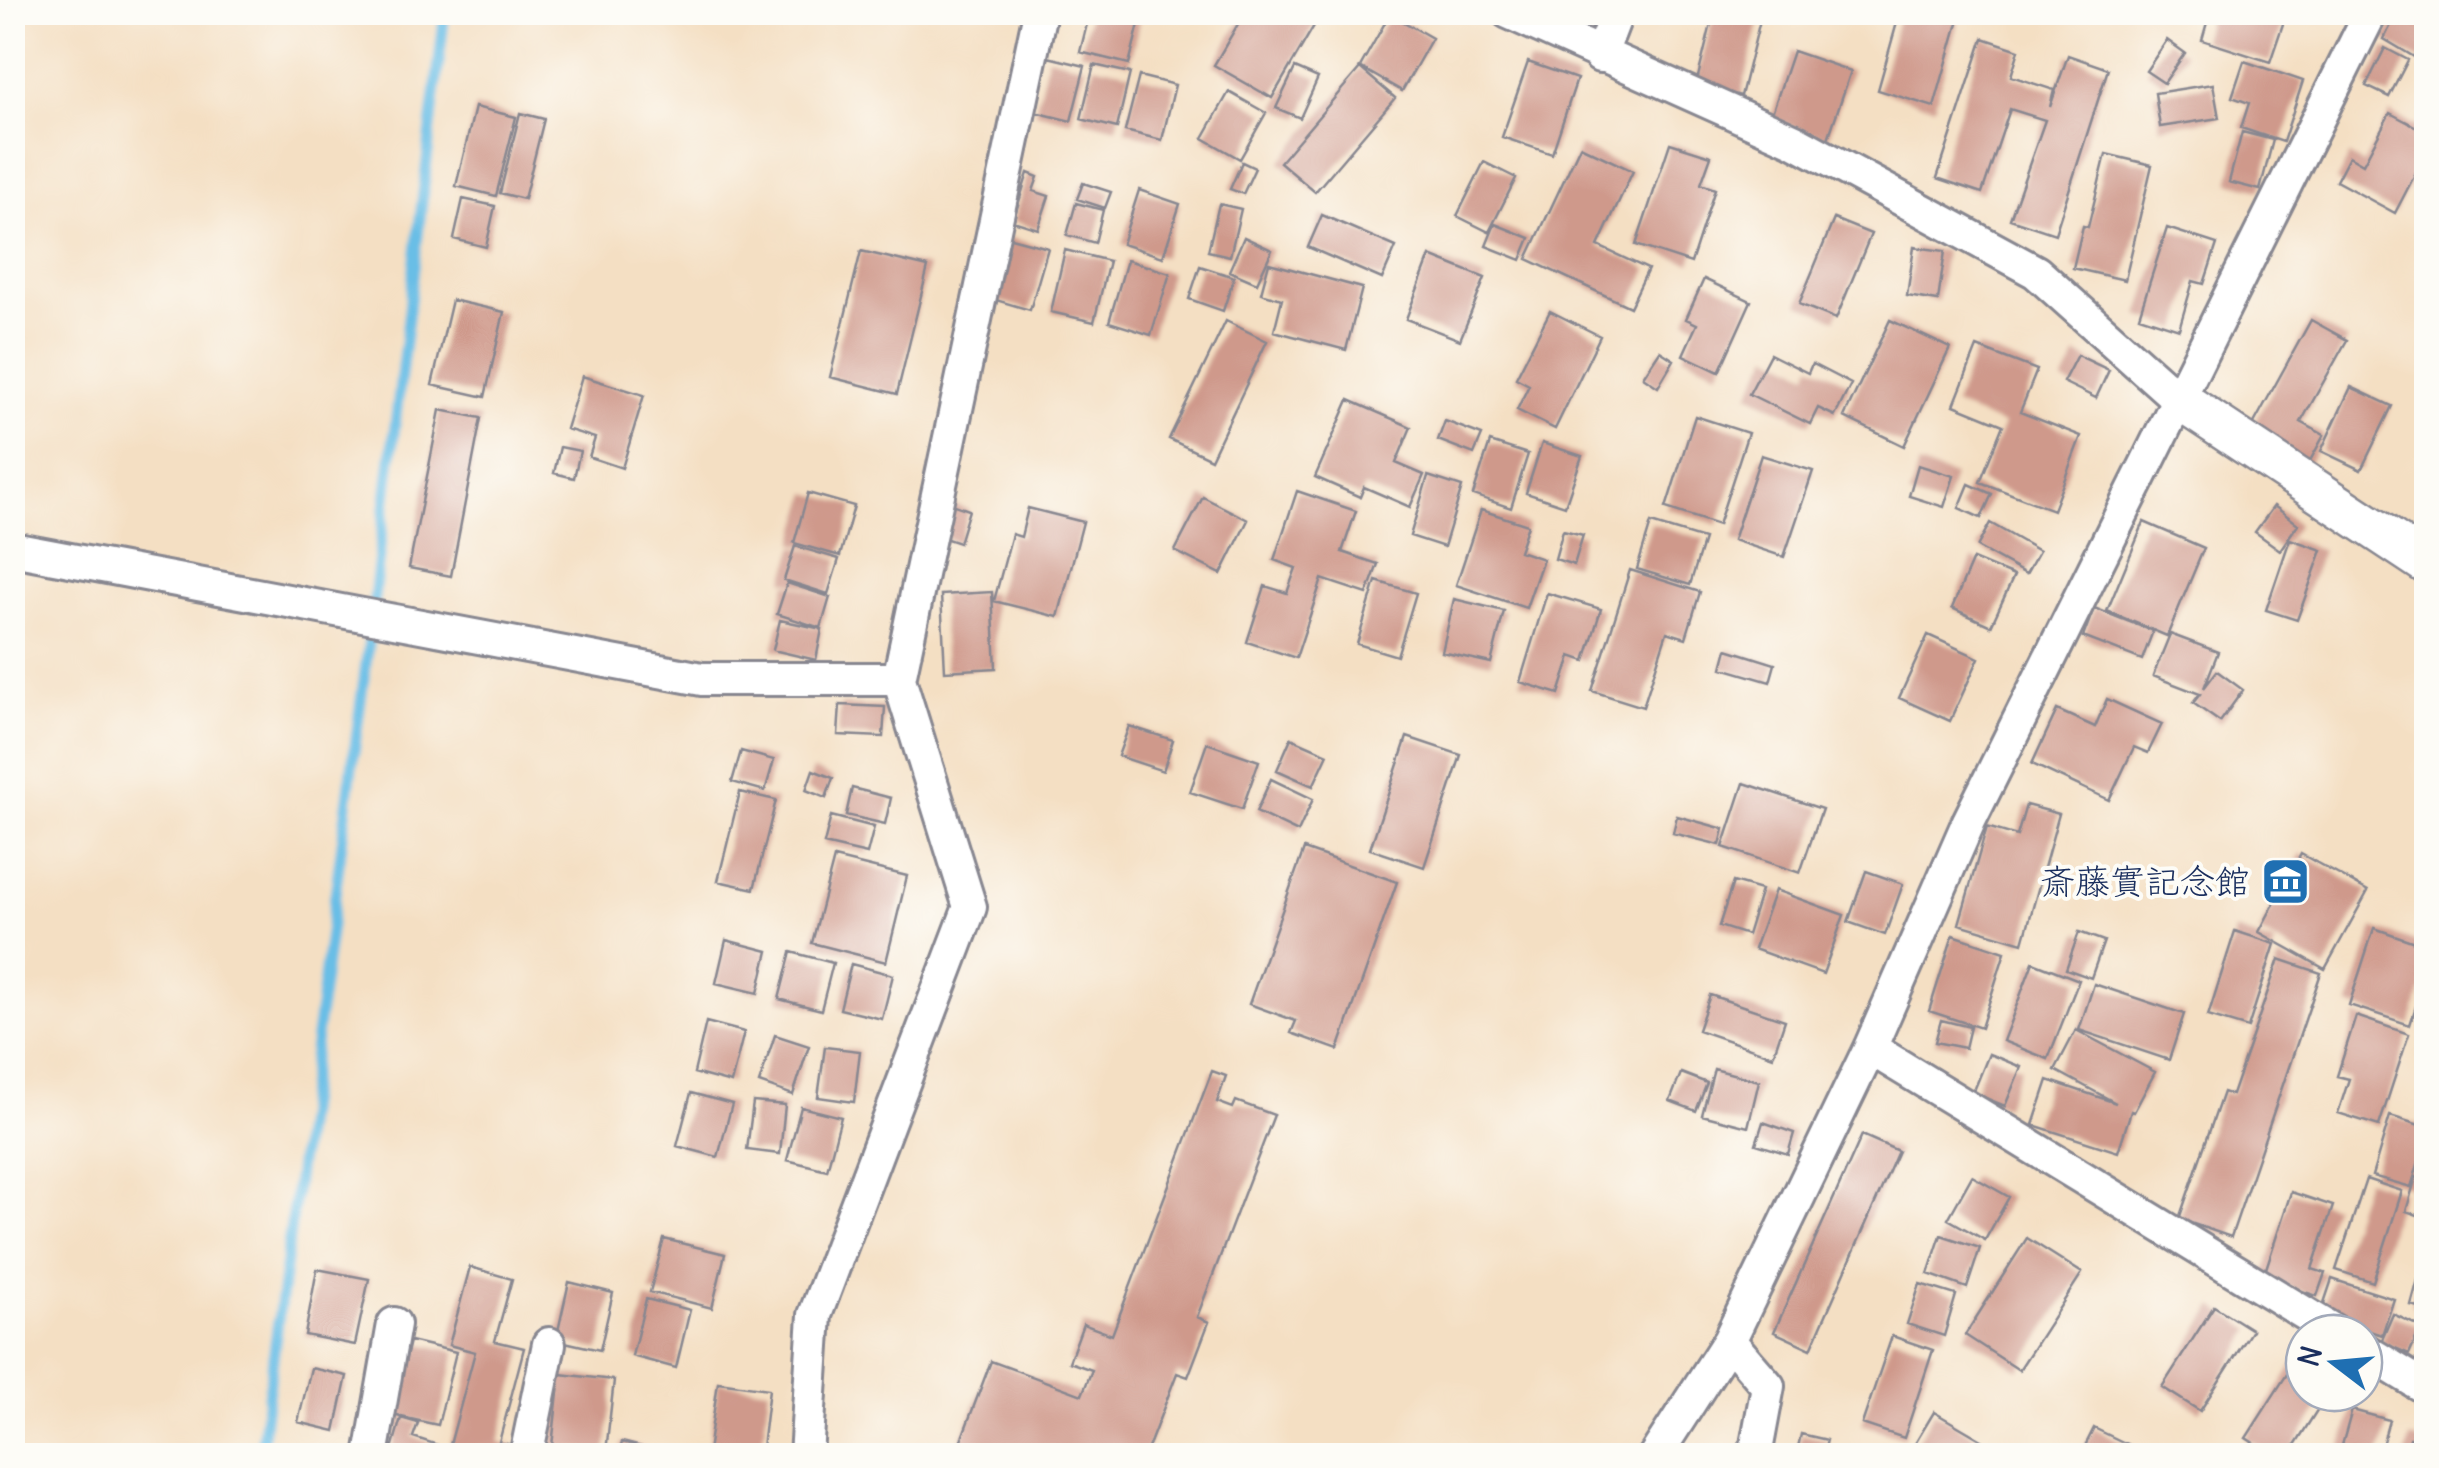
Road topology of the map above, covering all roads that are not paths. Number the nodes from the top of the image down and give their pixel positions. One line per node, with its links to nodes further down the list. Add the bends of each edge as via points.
1 (1040, 12): 9 (street)
2 (1508, 12): 5 (street)
3 (1616, 12): 5 (street)
4 (2372, 12): 6 (street)
5 (1600, 56): 6 (street, via 1792,140 2036,272)
6 (2178, 400): 8 (street); 10 (street, via 1969,821)
7 (12, 549): 9 (street, via 702,679)
8 (2426, 563)
9 (900, 679): 19 (street, via 970,907 816,1316)
10 (1870, 1048): 11 (street); 13 (street)
11 (2304, 1313)
12 (394, 1324): 17 (street)
13 (1729, 1341): 20 (street); 21 (street, via 1768,1386)
14 (549, 1344): 18 (street)
15 (2384, 1362): 16 (street)
16 (2426, 1388)
17 (371, 1456)
18 (526, 1456)
19 (806, 1456)
20 (1655, 1456)
21 (1755, 1456)

